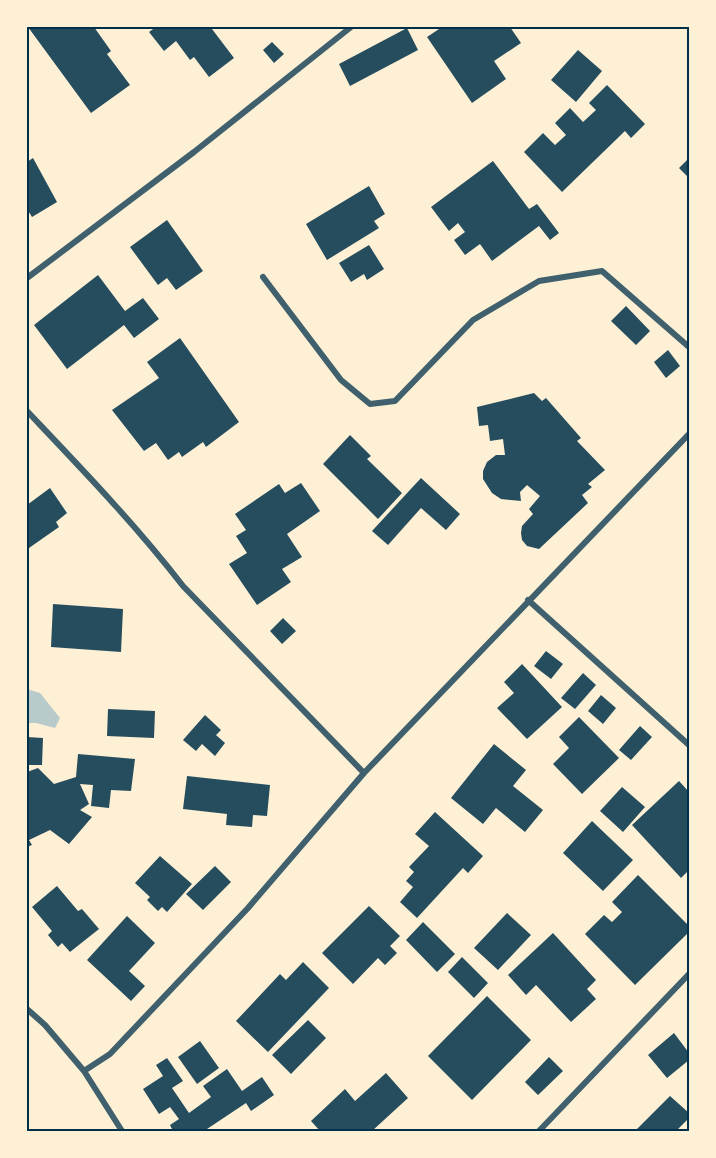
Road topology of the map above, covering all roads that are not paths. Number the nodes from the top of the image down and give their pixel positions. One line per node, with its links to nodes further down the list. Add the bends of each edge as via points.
1 (351, 27): 2 (street)
2 (27, 278)
3 (263, 278): 4 (street, via 340,380 370,404 396,401 473,320 539,281 602,271)
4 (689, 347)
5 (27, 411): 9 (street, via 98,485 183,586)
6 (689, 434): 7 (street)
7 (528, 600): 8 (street); 9 (street)
8 (689, 745)
9 (364, 773): 12 (street, via 232,926 110,1054)
10 (689, 974): 14 (street)
11 (27, 1009): 12 (street)
12 (84, 1071): 13 (street)
13 (122, 1131)
14 (539, 1131)

